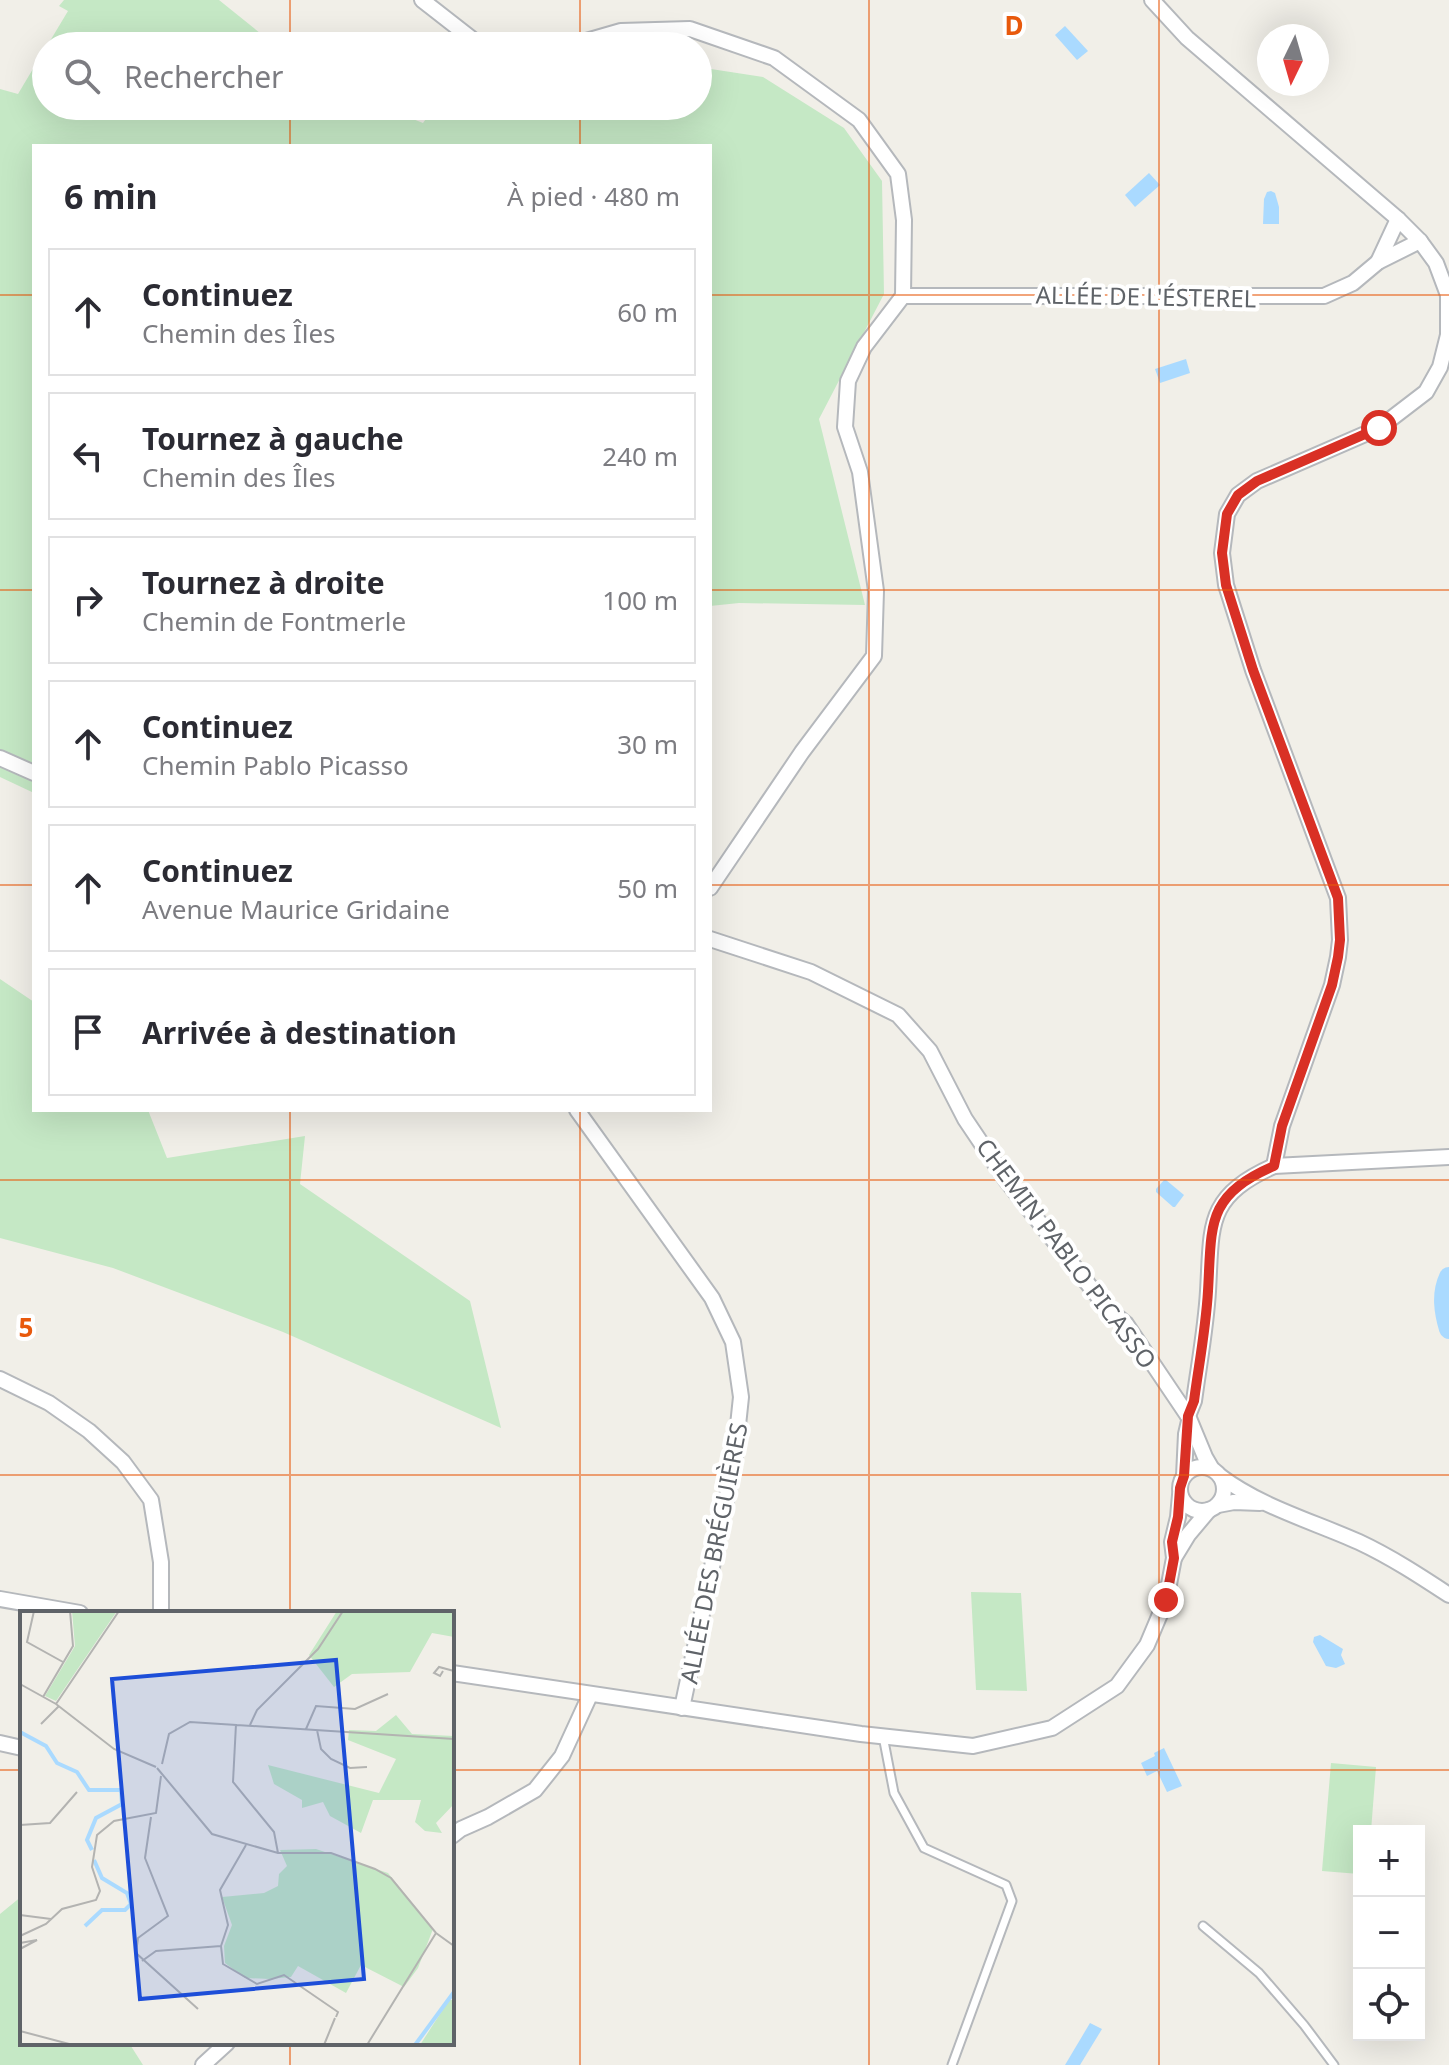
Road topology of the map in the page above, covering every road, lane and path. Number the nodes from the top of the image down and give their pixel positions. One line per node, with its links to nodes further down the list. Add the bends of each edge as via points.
1 (422, 0): 3 (street)
2 (1152, 0): 7 (street, via 1187,38)
3 (463, 32)
4 (618, 32): 5 (street)
5 (699, 32)
6 (712, 37): 10 (street, via 774,58 859,120 898,174 904,220)
7 (1398, 219): 8 (street); 9 (street, ALLÉE DE L'ÉSTEREL)
8 (1420, 241): 9 (street, ALLÉE DE L'ÉSTEREL); 11 (street, via 1436,263 1448,295)
9 (1378, 262): 10 (street, ALLÉE DE L'ÉSTEREL, via 1353,283 1324,296)
10 (903, 296): 14 (street, via 864,347 848,381 845,427 860,472 876,591 874,656)
11 (1449, 335): 18 (street, via 1426,392 1379,428 1257,481 1238,495 1227,514 1222,553 1226,585 1338,898 1340,940 1332,985 1282,1126)
12 (0, 758): 13 (street)
13 (32, 772)
14 (712, 885)
15 (712, 940): 20 (street, CHEMIN PABLO PICASSO, via 811,972 898,1015 930,1051 965,1119 1006,1180 1107,1308 1126,1324)
16 (578, 1112): 33 (street, ALLÉE DES BRÉGUIÈRES, via 712,1298 733,1342 741,1397 734,1463)
17 (1449, 1157): 18 (street)
18 (1274, 1166): 20 (street, via 1234,1190 1212,1224 1208,1291)
19 (0, 1379): 30 (street, via 89,1431 123,1462 151,1500 161,1562)
20 (1188, 1419): 21 (street, CHEMIN PABLO PICASSO); 22 (street)
21 (1216, 1472): 22 (street, via 1197,1467); 24 (street); 25 (street, via 1225,1488)
22 (1184, 1476): 23 (street)
23 (1180, 1495): 25 (street, via 1195,1510); 26 (street)
24 (1265, 1504): 25 (street, via 1246,1501); 27 (street, via 1358,1542)
25 (1214, 1508): 26 (street)
26 (1174, 1558): 34 (street, via 1166,1600 1147,1645 1117,1686 1052,1728 973,1746)
27 (1449, 1595)
28 (0, 1599): 29 (street)
29 (69, 1611)
30 (161, 1611)
31 (454, 1673): 32 (street)
32 (590, 1695): 33 (street); 37 (street, via 562,1756 535,1790)
33 (682, 1708): 34 (street)
34 (883, 1736): 41 (lane, via 894,1793 924,1848 1006,1885 1012,1901)
35 (0, 1743): 36 (street)
36 (20, 1748)
37 (454, 1834)
38 (1203, 1926): 42 (lane, via 1259,1973)
39 (225, 2045): 40 (street)
40 (203, 2065)
41 (952, 2065)
42 (1334, 2065)

